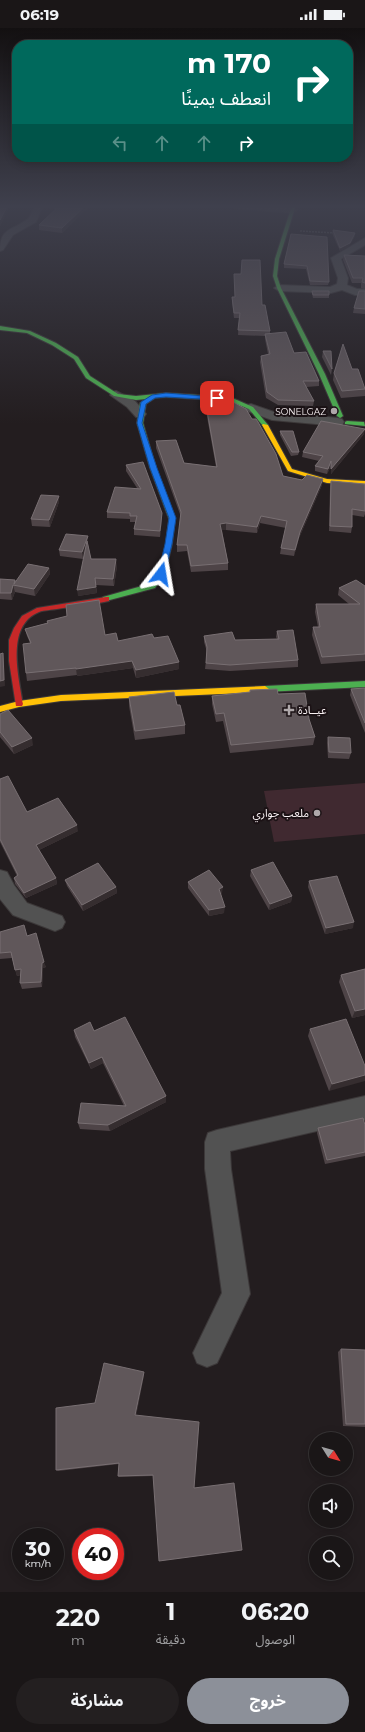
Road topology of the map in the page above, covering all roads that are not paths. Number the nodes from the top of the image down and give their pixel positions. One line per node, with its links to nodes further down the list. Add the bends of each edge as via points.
1 (276, 278): 4 (street)
2 (343, 278): 3 (street)
3 (342, 286): 4 (street, via 331,290); 5 (street, via 355,292)
4 (279, 288): 11 (street)
5 (365, 292)
6 (0, 328): 7 (street, via 28,332 54,344 76,358 88,377)
7 (116, 395): 8 (street, via 136,398); 10 (street, via 131,404)
8 (154, 396): 9 (street, via 230,399); 10 (street, via 144,404)
9 (251, 408): 12 (street)
10 (140, 414): 16 (street, via 140,423 151,461 172,518 169,544 161,574 152,586 116,598 37,610 25,618 13,640)
11 (344, 419): 12 (street); 13 (street)
12 (269, 420): 14 (street, via 290,470 307,477 340,484)
13 (365, 424)
14 (365, 483)
15 (365, 684): 16 (street, via 61,698)
16 (19, 704): 17 (street)
17 (0, 709)
18 (0, 878): 19 (street, via 6,892 20,909)
19 (55, 922)
20 (365, 1108): 21 (street, via 217,1142 218,1169 236,1294)
21 (207, 1353)

